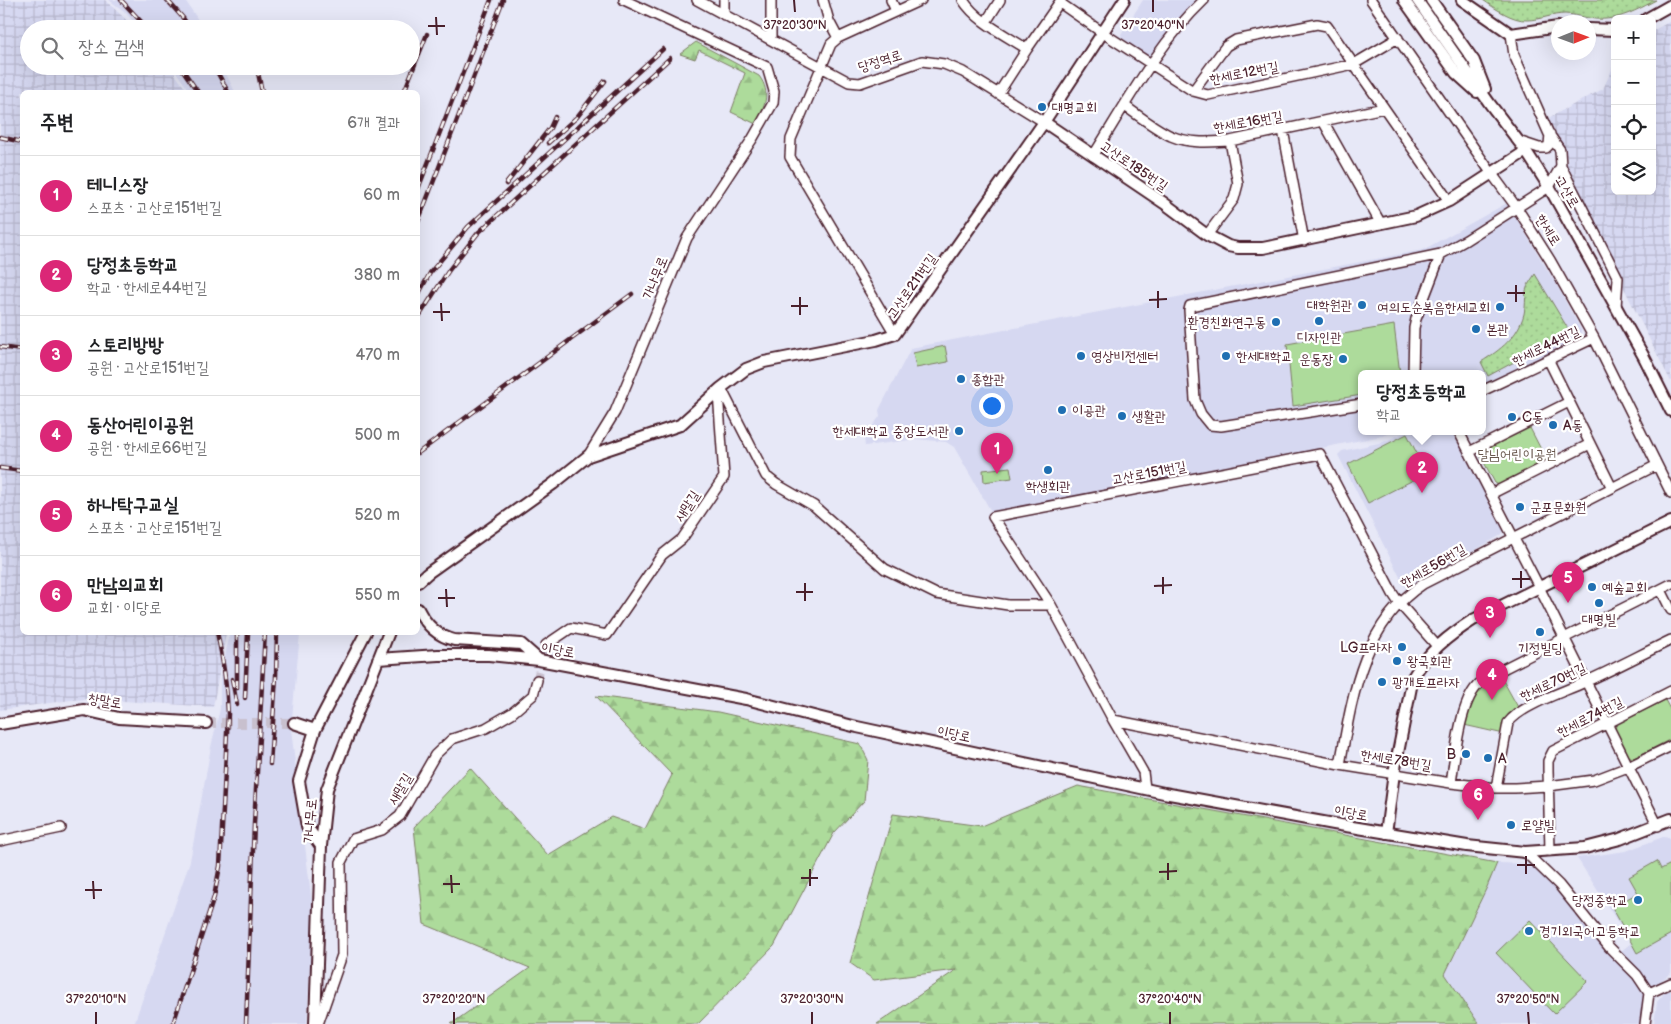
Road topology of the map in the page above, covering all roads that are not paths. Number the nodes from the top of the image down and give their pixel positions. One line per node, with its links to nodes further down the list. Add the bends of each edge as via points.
1 (624, 0): 70 (street, 가나무로, via 767,68 774,91 773,103 753,138 687,238 615,412)
2 (697, 0): 20 (street, 당정역로)
3 (724, 0): 20 (street)
4 (771, 0): 30 (street)
5 (823, 0): 28 (street)
6 (890, 0): 19 (street)
7 (921, 0): 19 (street)
8 (963, 0): 22 (street)
9 (1000, 0): 22 (street)
10 (1124, 0): 26 (street, 고산로211번길)
11 (1204, 0): 33 (street, via 1186,17)
12 (1371, 0): 29 (street, 한세로)
13 (1404, 0): 37 (street, via 1456,73)
14 (1417, 0): 37 (street, 고산로)
15 (1431, 0): 37 (street, via 1474,61)
16 (1462, 0): 27 (street)
17 (1061, 1): 26 (street, 한세로12번길); 31 (street)
18 (1671, 5): 21 (street)
19 (896, 11): 28 (street)
20 (724, 14): 30 (street, 당정역로)
21 (1653, 15)
22 (986, 22): 31 (street)
23 (1551, 28): 27 (street)
24 (1596, 29): 25 (street)
25 (1611, 30)
26 (1103, 34): 33 (street, 한세로12번길); 41 (street, 고산로211번길)
27 (1511, 34): 43 (street, via 1514,55)
28 (838, 38): 34 (street, via 831,44)
29 (1398, 38): 32 (street, 한세로12번길); 49 (street, 한세로)
30 (771, 40): 34 (street, 당정역로)
31 (1027, 49): 36 (street)
32 (1354, 64): 35 (street, 한세로12번길, via 1208,95); 35 (street, via 1327,26 1317,24 1236,40 1226,46); 39 (street)
33 (1151, 65): 35 (street, 한세로12번길); 38 (street)
34 (820, 67): 36 (street, 당정역로, via 849,82 860,83 922,61 944,64); 58 (street, via 791,139 790,157)
35 (1193, 91)
36 (998, 94): 41 (street, 당정역로)
37 (1490, 104): 45 (street, 고산로)
38 (1125, 106): 44 (street, 한세로16번길, via 1171,136 1204,143); 47 (street)
39 (1384, 108): 40 (street, 한세로16번길); 51 (street)
40 (1323, 121): 42 (street, 한세로16번길); 53 (street)
41 (1044, 122): 47 (street, 고산로185번길); 58 (street, 고산로211번길)
42 (1283, 130): 44 (street, 한세로16번길); 55 (street)
43 (1550, 134): 45 (street, via 1546,148); 48 (street, via 1560,150)
44 (1230, 141): 54 (street, via 1238,184 1234,199)
45 (1518, 141): 46 (street, 고산로)
46 (1526, 151): 49 (street, 고산로185번길); 50 (street, 고산로)
47 (1093, 156): 54 (street, 고산로185번길)
48 (1561, 166): 50 (street); 57 (street, via 1618,278)
49 (1492, 174): 51 (street, 고산로185번길); 52 (street, 한세로)
50 (1549, 187): 52 (street); 57 (street, 고산로)
51 (1449, 202): 53 (street, 고산로185번길, via 1416,216)
52 (1517, 208): 56 (street); 59 (street, 한세로)
53 (1382, 224): 55 (street, 고산로185번길)
54 (1207, 235): 55 (street, 고산로185번길, via 1228,246 1246,249)
55 (1304, 241)
56 (1441, 254): 61 (street, via 1416,319); 65 (street, via 1190,306 1195,400 1210,425)
57 (1616, 307): 66 (street, 고산로)
58 (895, 334): 62 (street, 고산로211번길, via 764,362 746,369)
59 (1594, 338): 60 (street, 한세로44번길); 71 (street, 한세로)
60 (1548, 361): 63 (street, 한세로44번길); 64 (street)
61 (1413, 370)
62 (720, 390): 70 (street, 고산로211번길, via 680,425); 82 (street, via 766,476 814,506 886,569 936,594 1008,605); 89 (street, 새말길, via 724,477 682,540 662,555 607,635 571,628)
63 (1486, 390)
64 (1569, 402): 68 (street); 69 (street)
65 (1358, 405)
66 (1671, 411)
67 (1460, 435): 69 (street)
68 (1590, 444): 72 (street); 74 (street)
69 (1469, 452): 74 (street)
70 (588, 456): 77 (street, 가나무로)
71 (1656, 465): 72 (street, 한세로56번길); 73 (street, 한세로)
72 (1612, 488): 76 (street, 한세로56번길)
73 (1671, 493)
74 (1491, 494): 76 (street)
75 (1671, 522): 79 (street)
76 (1513, 538): 79 (street); 81 (street, 한세로56번길, via 1423,584)
77 (420, 580)
78 (1671, 584): 80 (street)
79 (1539, 587): 87 (street); 90 (street, via 1473,620)
80 (1661, 590): 83 (street); 87 (street)
81 (1399, 603): 82 (street, 고산로151번길, via 1320,454 993,517); 90 (street, 고산로151번길); 103 (street, 한세로56번길, via 1382,625 1362,664)
82 (1051, 605): 96 (street, 고산로151번길)
83 (1671, 610)
84 (420, 613): 92 (street, via 444,638 521,644)
85 (364, 635): 101 (street)
86 (388, 635): 91 (street, 가나무로)
87 (1564, 638): 94 (street); 106 (street, via 1476,686 1466,704)
88 (1671, 640): 94 (street, 한세로70번길)
89 (546, 645)
90 (1437, 646): 105 (street, via 1413,677)
91 (378, 659): 92 (street, 이당로, via 489,655); 115 (street, 가나무로, via 327,789)
92 (539, 660): 108 (street, 이당로, via 746,699 857,727)
93 (537, 680): 120 (street, 새말길, via 533,695 512,713 486,728 452,739 435,755 400,816 382,830 353,839 341,862 342,955)
94 (1586, 682): 100 (street); 109 (street, 한세로70번길, via 1512,718 1508,723)
95 (1671, 691): 100 (street, 한세로74번길)
96 (1113, 720): 103 (street, 한세로78번길); 108 (street, 고산로151번길, via 1143,772)
97 (206, 723): 99 (street, 창말로, via 120,718 84,710)
98 (294, 723): 101 (street)
99 (0, 724)
100 (1607, 724): 104 (street); 107 (street, 한세로74번길, via 1553,751 1548,761)
101 (315, 730): 115 (street, via 299,781 307,827)
102 (1671, 746): 104 (street, 한세로78번길)
103 (1340, 765): 105 (street, 한세로78번길)
104 (1628, 767): 107 (street, 한세로78번길, via 1594,780); 111 (street)
105 (1394, 773): 106 (street, 한세로78번길); 113 (street)
106 (1451, 783): 109 (street, 한세로78번길)
107 (1548, 786): 109 (street, 한세로78번길); 116 (street)
108 (1144, 788): 113 (street, 이당로)
109 (1496, 788)
110 (1671, 819): 111 (street, 이당로)
111 (1658, 826): 116 (street, 이당로, via 1585,848)
112 (61, 828): 114 (street)
113 (1386, 833): 117 (street, 이당로)
114 (0, 841)
115 (322, 846): 120 (street, 가나무로)
116 (1550, 851): 117 (street, 이당로)
117 (1525, 852): 119 (street, via 1637,975)
118 (1671, 983): 119 (street)
119 (1649, 994): 121 (street)
120 (316, 1024)
121 (1645, 1024)

